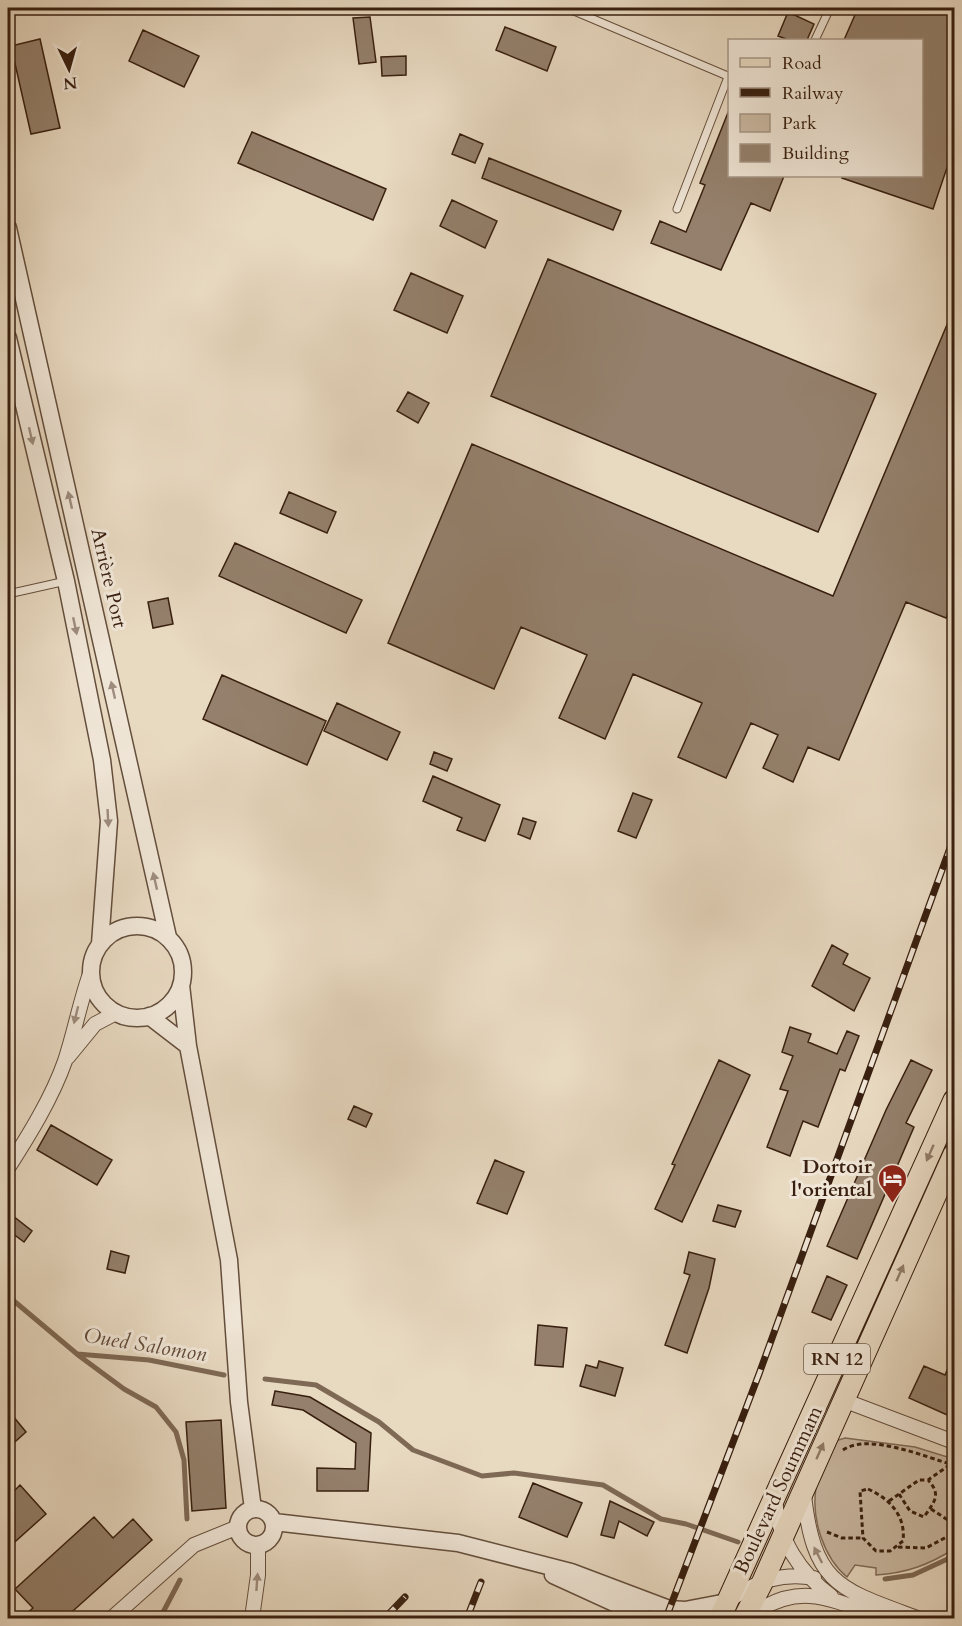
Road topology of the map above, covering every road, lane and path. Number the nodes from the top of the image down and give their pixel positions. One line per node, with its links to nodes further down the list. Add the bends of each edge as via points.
1 (567, 8): 4 (lane)
2 (830, 8): 3 (lane)
3 (815, 39)
4 (728, 77)
5 (728, 80): 6 (lane)
6 (677, 208)
7 (8, 228): 11 (street, Arrière Port, one-way to 7)
8 (8, 338): 9 (street, one-way to 9)
9 (66, 581): 10 (lane); 12 (street, one-way to 12, via 102,760 109,822)
10 (8, 594)
11 (168, 938): 12 (street, via 147,927 125,927); 14 (street, via 182,959)
12 (100, 944): 13 (street)
13 (91, 971): 15 (street, via 98,996); 18 (street, one-way to 18, via 78,1005)
14 (181, 985): 16 (street, via 163,1010); 17 (street)
15 (116, 1013): 16 (street); 18 (street, via 95,1024)
16 (148, 1016): 17 (street)
17 (188, 1046): 31 (street, via 229,1260 239,1402)
18 (65, 1061): 21 (street)
19 (954, 1100): 29 (main road, Boulevard Soummam / RN 12, one-way to 29)
20 (954, 1154): 22 (main road, Boulevard Soummam / RN 12, one-way to 20)
21 (8, 1167)
22 (843, 1400): 23 (street); 27 (main road, Boulevard Soummam / RN 12, one-way to 22)
23 (954, 1442)
24 (838, 1454): 25 (path, via 847,1447 888,1446)
25 (953, 1464): 26 (path)
26 (928, 1480): 28 (path, via 919,1480); 32 (path, via 937,1492)
27 (803, 1488): 38 (main road, Boulevard Soummam / RN 12); 45 (street, one-way to 27, via 814,1550)
28 (899, 1494): 30 (path); 32 (path, via 910,1512 924,1517)
29 (774, 1498): 38 (street); 47 (main road, Boulevard Soummam / RN 12)
30 (889, 1501): 39 (path, via 868,1489 860,1491); 41 (path, via 904,1532)
31 (253, 1509): 33 (street, via 263,1510); 36 (street, via 240,1517)
32 (930, 1509): 34 (path)
33 (274, 1522): 40 (street, via 272,1534); 42 (street, via 458,1543)
34 (954, 1524)
35 (822, 1525): 39 (path, via 833,1536)
36 (238, 1527): 40 (street, via 246,1542); 48 (street, via 194,1545)
37 (954, 1533): 41 (path, via 926,1548)
38 (783, 1536): 43 (street); 44 (main road, Boulevard Soummam / RN 12)
39 (863, 1538): 41 (path, via 876,1551)
40 (258, 1545): 49 (street, one-way to 40)
41 (898, 1547)
42 (531, 1563): 46 (street, via 572,1572); 50 (street)
43 (812, 1578): 44 (street); 45 (street)
44 (763, 1581): 47 (street); 52 (main road, Boulevard Soummam / RN 12)
45 (844, 1596): 52 (street, via 792,1596 770,1602); 53 (street); 54 (street)
46 (669, 1609): 47 (street); 51 (street)
47 (723, 1610)
48 (112, 1618)
49 (252, 1618)
50 (647, 1618)
51 (692, 1618)
52 (745, 1618)
53 (881, 1618)
54 (916, 1618)

